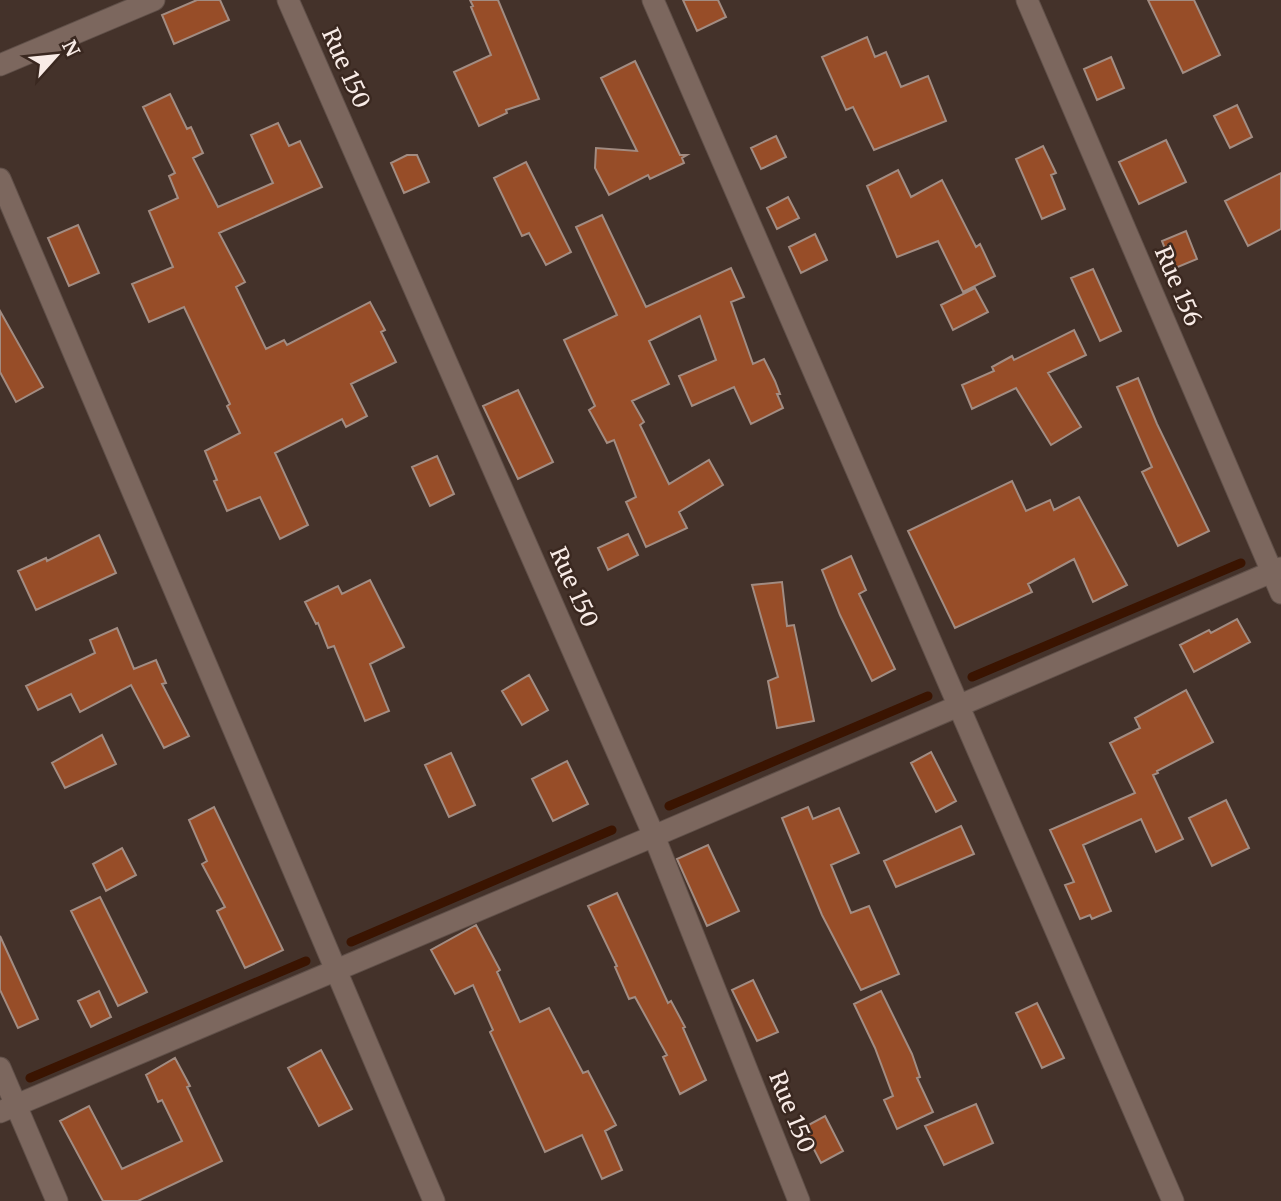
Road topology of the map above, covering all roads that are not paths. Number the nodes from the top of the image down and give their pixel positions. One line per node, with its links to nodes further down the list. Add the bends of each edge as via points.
1 (154, 0): 5 (street)
2 (288, 0): 10 (street, Rue 150)
3 (653, 0): 9 (street)
4 (1027, 0): 7 (street, Rue 156)
5 (0, 65)
6 (0, 179): 11 (street)
7 (1277, 570): 8 (street, Rue 156); 9 (street)
8 (1281, 593)
9 (958, 706): 10 (street); 17 (street)
10 (654, 836): 11 (street); 16 (street, Rue 150)
11 (336, 970): 13 (street); 15 (street)
12 (0, 1068): 13 (street)
13 (8, 1108): 14 (street)
14 (57, 1201)
15 (434, 1201)
16 (799, 1201)
17 (1173, 1201)

